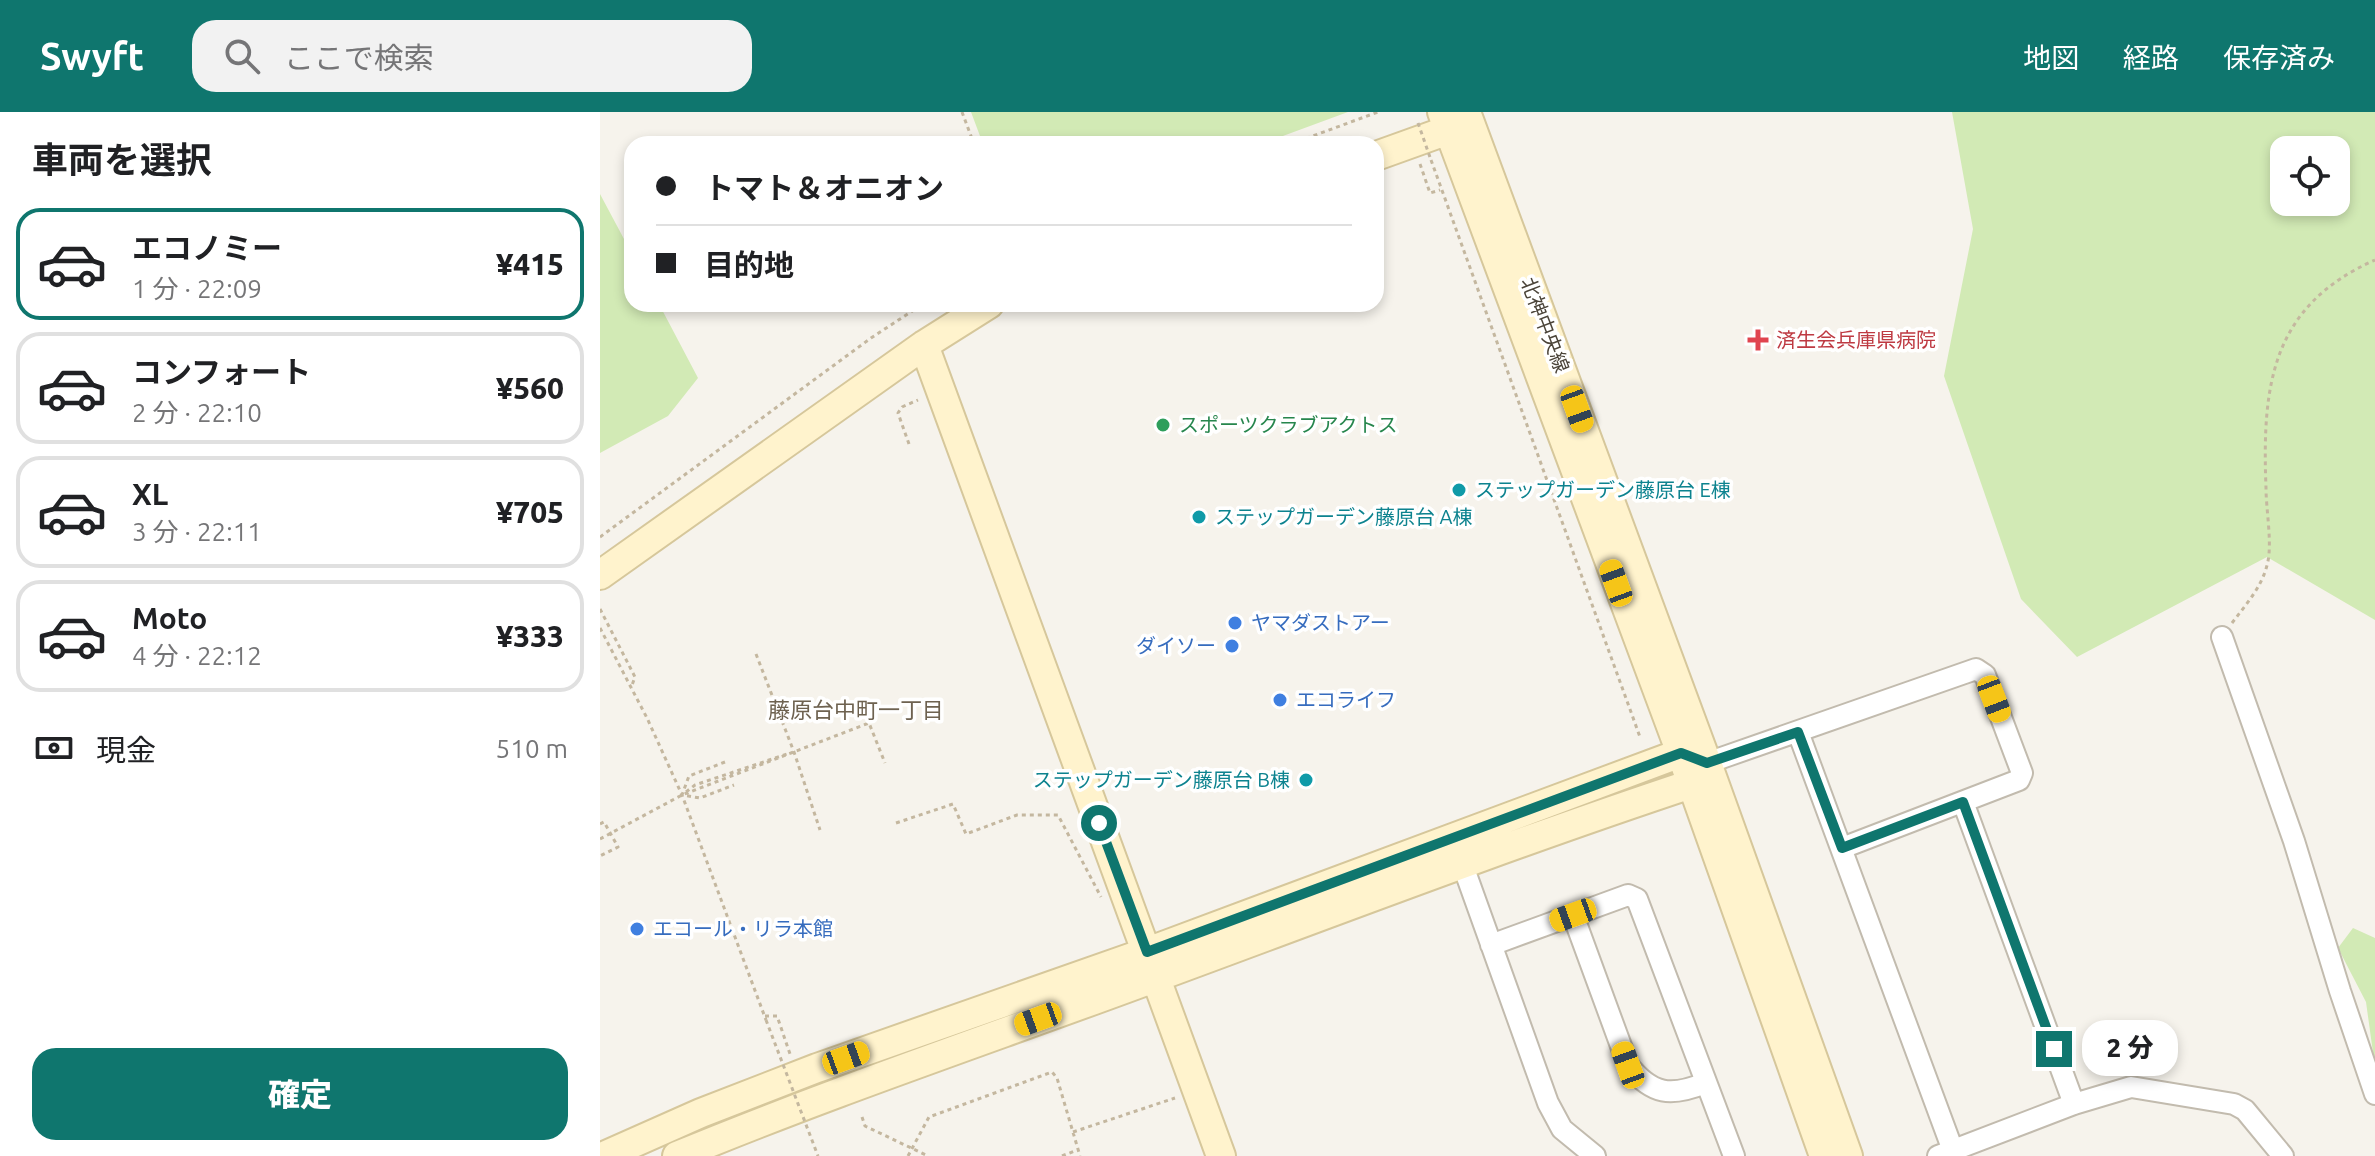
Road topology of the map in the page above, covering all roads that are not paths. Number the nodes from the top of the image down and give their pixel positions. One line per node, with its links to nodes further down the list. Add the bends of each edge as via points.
1 (1449, 120): 2 (street); 8 (street, 北神中央線)
2 (1384, 152)
3 (976, 312): 4 (street)
4 (924, 345): 5 (street); 14 (street)
5 (600, 575)
6 (2222, 637): 16 (street)
7 (1798, 732): 8 (street); 9 (street, via 1976,669 1985,675 2022,773 2019,780); 10 (street)
8 (1693, 767): 11 (street); 14 (street); 24 (street); 25 (street)
9 (1963, 802): 10 (street); 17 (street)
10 (1842, 848): 18 (street)
11 (1462, 863): 13 (street); 14 (street)
12 (1573, 915): 13 (street); 15 (street, via 1628,1065 1653,1089 1686,1091); 15 (street, via 1628,895 1637,899)
13 (1491, 945): 22 (street, via 1548,1103 1562,1129)
14 (1152, 965): 19 (street, via 817,1068); 20 (street); 21 (street)
15 (1705, 1083): 23 (street)
16 (2375, 1094)
17 (2074, 1104): 18 (street); 26 (street, via 2131,1087 2234,1104)
18 (1949, 1154)
19 (604, 1156)
20 (677, 1156)
21 (1221, 1156)
22 (1595, 1156)
23 (1734, 1156)
24 (1824, 1156)
25 (1848, 1156)
26 (2283, 1156)

